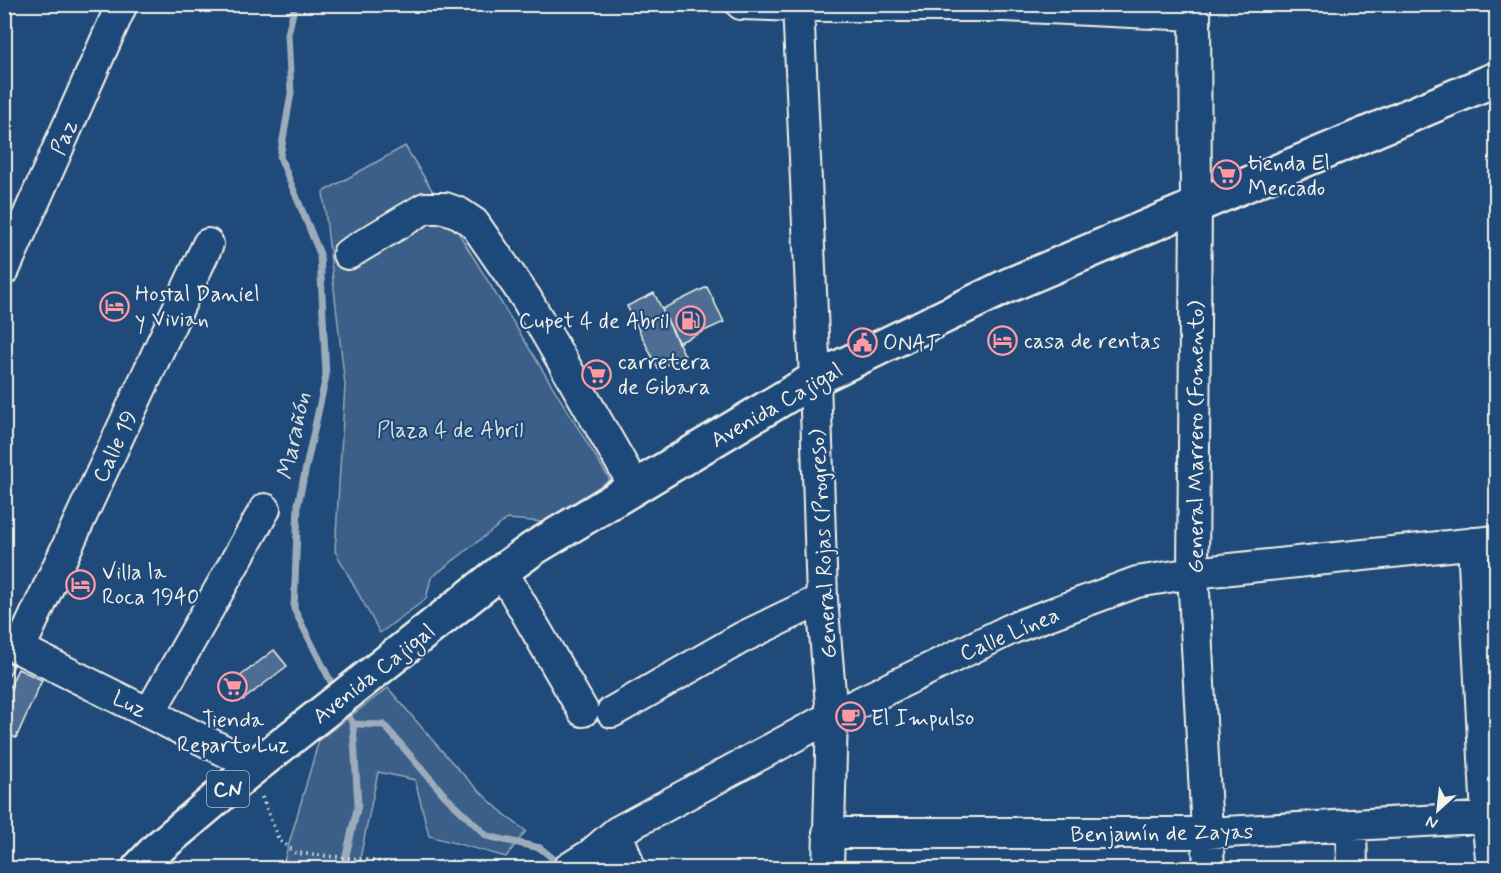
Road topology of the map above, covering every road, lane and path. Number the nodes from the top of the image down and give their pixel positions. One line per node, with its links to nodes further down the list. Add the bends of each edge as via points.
1 (122, 4): 10 (street, Paz)
2 (741, 4): 3 (street)
3 (798, 5): 4 (street); 11 (street, General Rojas (Progreso))
4 (1004, 5): 5 (street)
5 (1195, 10): 7 (street, General Marrero (Fomento))
6 (1497, 79): 7 (main road, Avenida Cajigal / CN)
7 (1196, 206): 11 (main road, Avenida Cajigal / CN, via 1007,286); 16 (street, General Marrero (Fomento))
8 (208, 243): 18 (street, Calle 19)
9 (348, 254): 12 (street, via 425,208 445,208 474,223 526,298)
10 (4, 270)
11 (815, 379): 12 (main road, Avenida Cajigal / CN); 17 (street, General Rojas (Progreso))
12 (635, 487): 15 (main road, Avenida Cajigal / CN)
13 (265, 509): 20 (street)
14 (1485, 542): 16 (street, Calle Línea); 24 (street)
15 (502, 571): 19 (street); 23 (main road, Avenida Cajigal / CN)
16 (1193, 573): 22 (street, Calle Línea, via 1137,582 1013,628); 28 (street, General Marrero (Fomento))
17 (822, 599): 21 (street, via 733,642); 22 (street, General Rojas (Progreso))
18 (12, 645): 20 (street, Luz)
19 (583, 711)
20 (150, 712): 23 (street, Luz)
21 (612, 712)
22 (832, 716): 26 (street, Calle Línea); 27 (street, General Rojas (Progreso))
23 (252, 768): 30 (main road, Avenida Cajigal / CN); 31 (path, via 279,840 296,853)
24 (1492, 817): 25 (street, Benjamín de Zayas); 36 (street)
25 (1351, 825): 28 (street, Benjamín de Zayas); 35 (street)
26 (617, 832): 29 (street, Calle Línea); 32 (street)
27 (828, 833): 28 (street, Benjamín de Zayas); 33 (street, General Rojas (Progreso))
28 (1207, 833): 34 (street, General Marrero (Fomento))
29 (579, 862)
30 (140, 868)
31 (421, 868)
32 (630, 868)
33 (828, 868)
34 (1209, 868)
35 (1353, 868)
36 (1492, 868)

